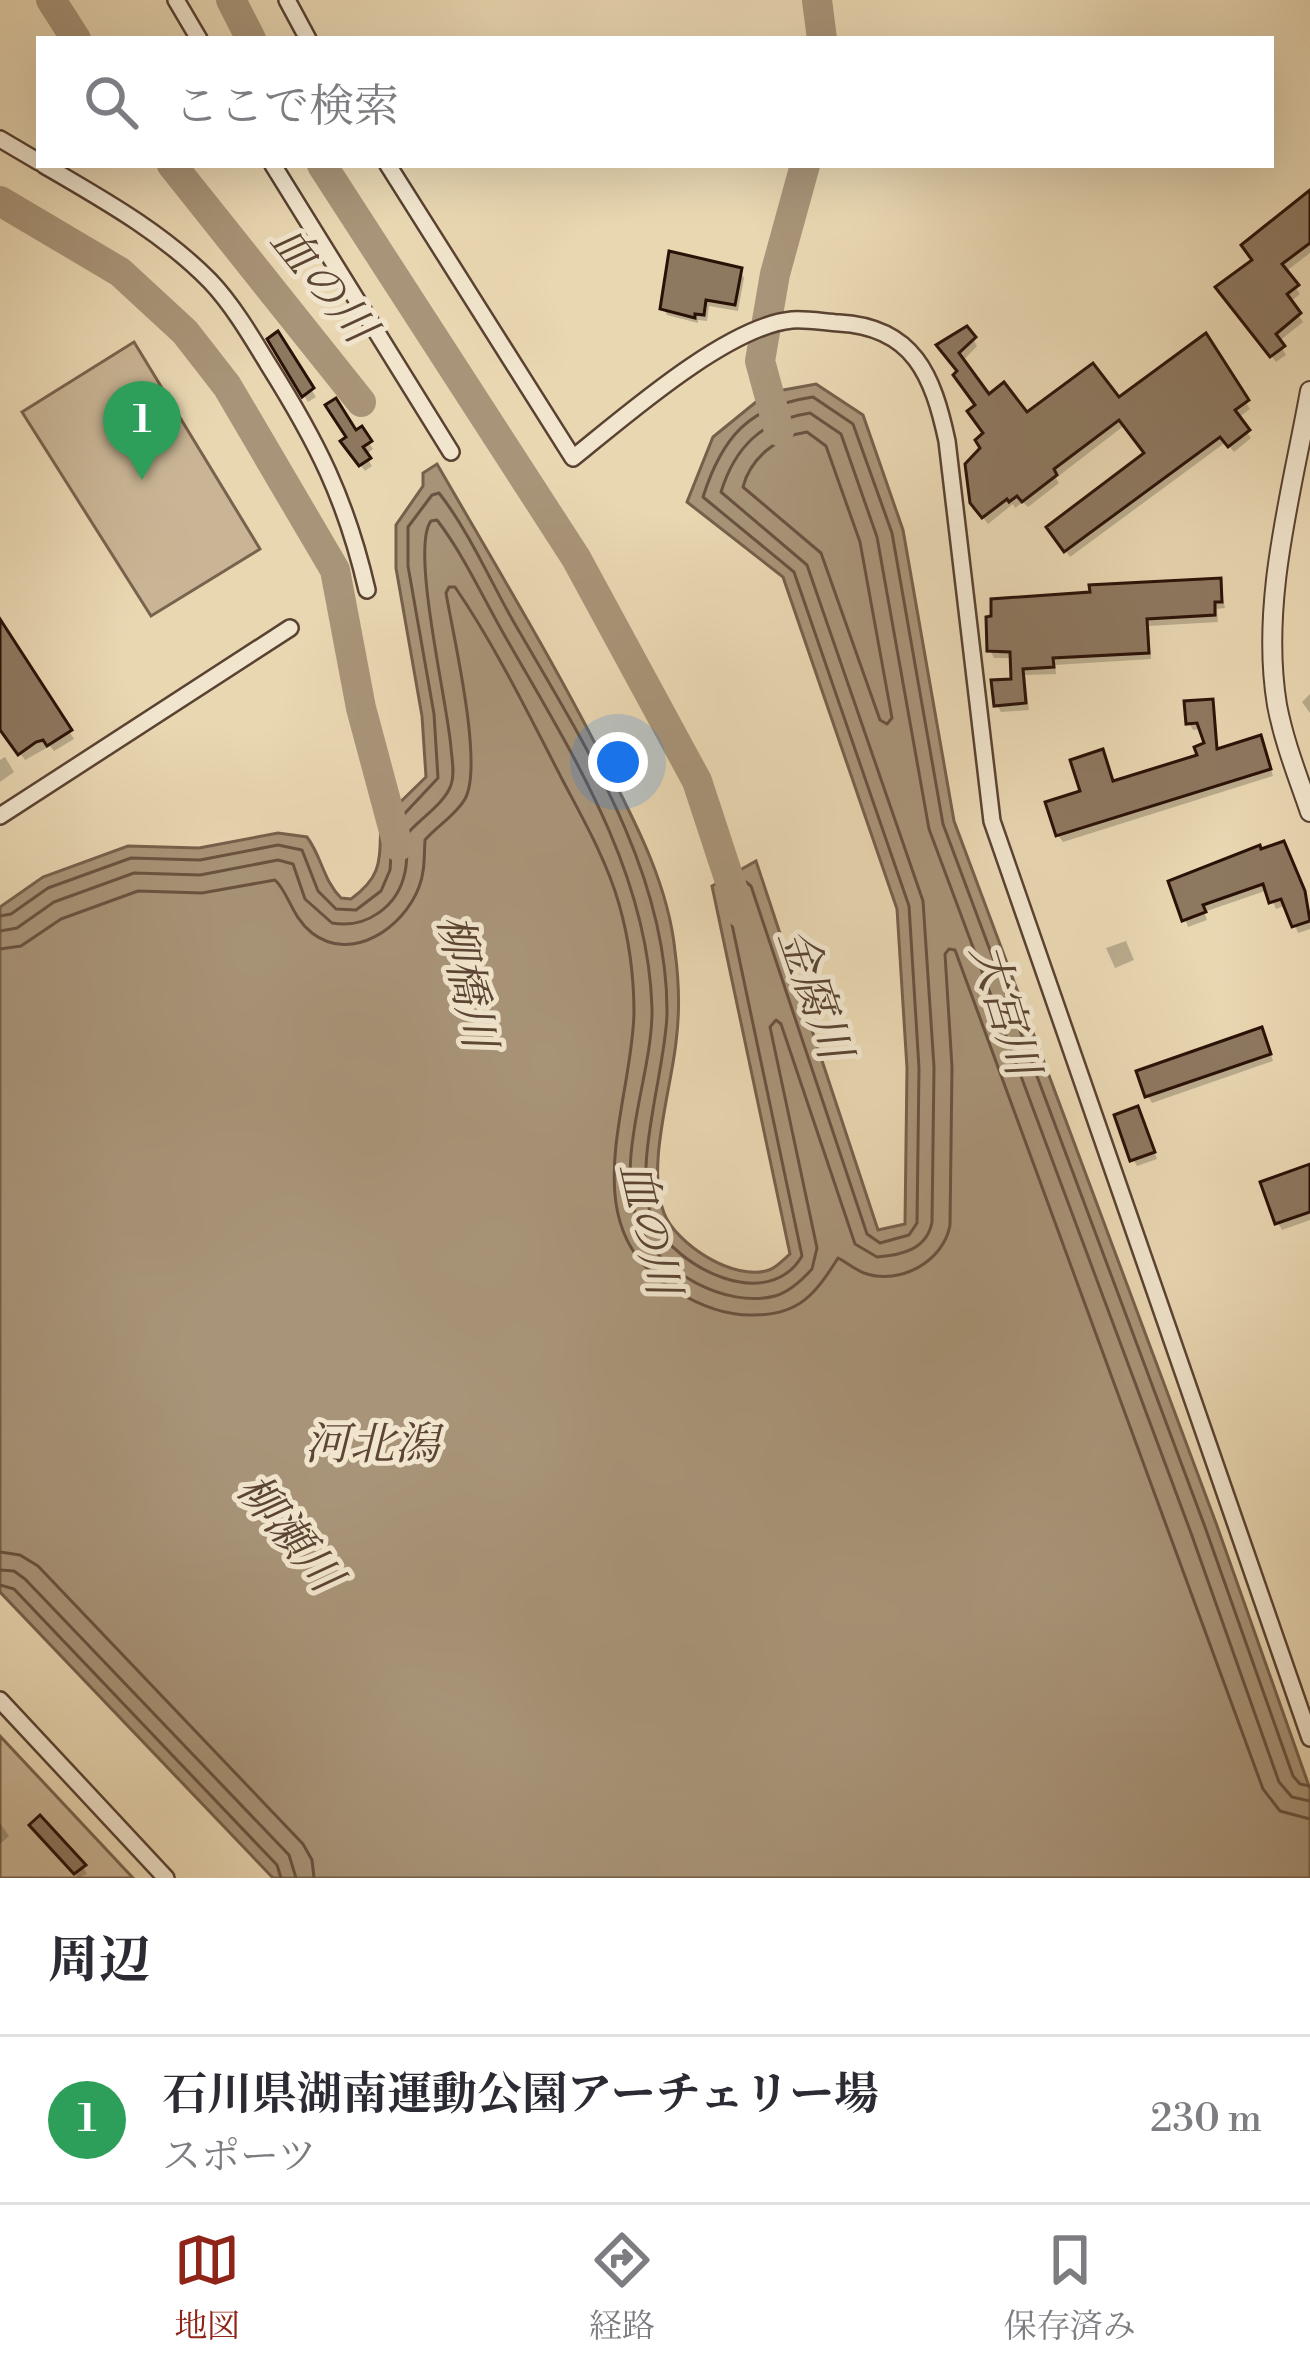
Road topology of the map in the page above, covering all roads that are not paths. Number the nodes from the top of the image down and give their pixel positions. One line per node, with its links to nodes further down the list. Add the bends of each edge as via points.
1 (176, 0): 3 (street)
2 (287, 0): 4 (street)
3 (197, 36)
4 (306, 36)
5 (0, 139): 6 (street)
6 (36, 160)
7 (49, 168): 12 (street, via 135,218 211,282 330,471)
8 (275, 168): 11 (street)
9 (390, 168): 17 (street, via 573,458 709,356 789,320 854,324 892,337 920,360 947,441 992,821)
10 (1310, 397): 14 (street, via 1273,653 1277,704)
11 (451, 452)
12 (367, 590)
13 (290, 628): 15 (street)
14 (1310, 811)
15 (0, 816)
16 (0, 1700): 18 (street)
17 (1310, 1738)
18 (166, 1878)

